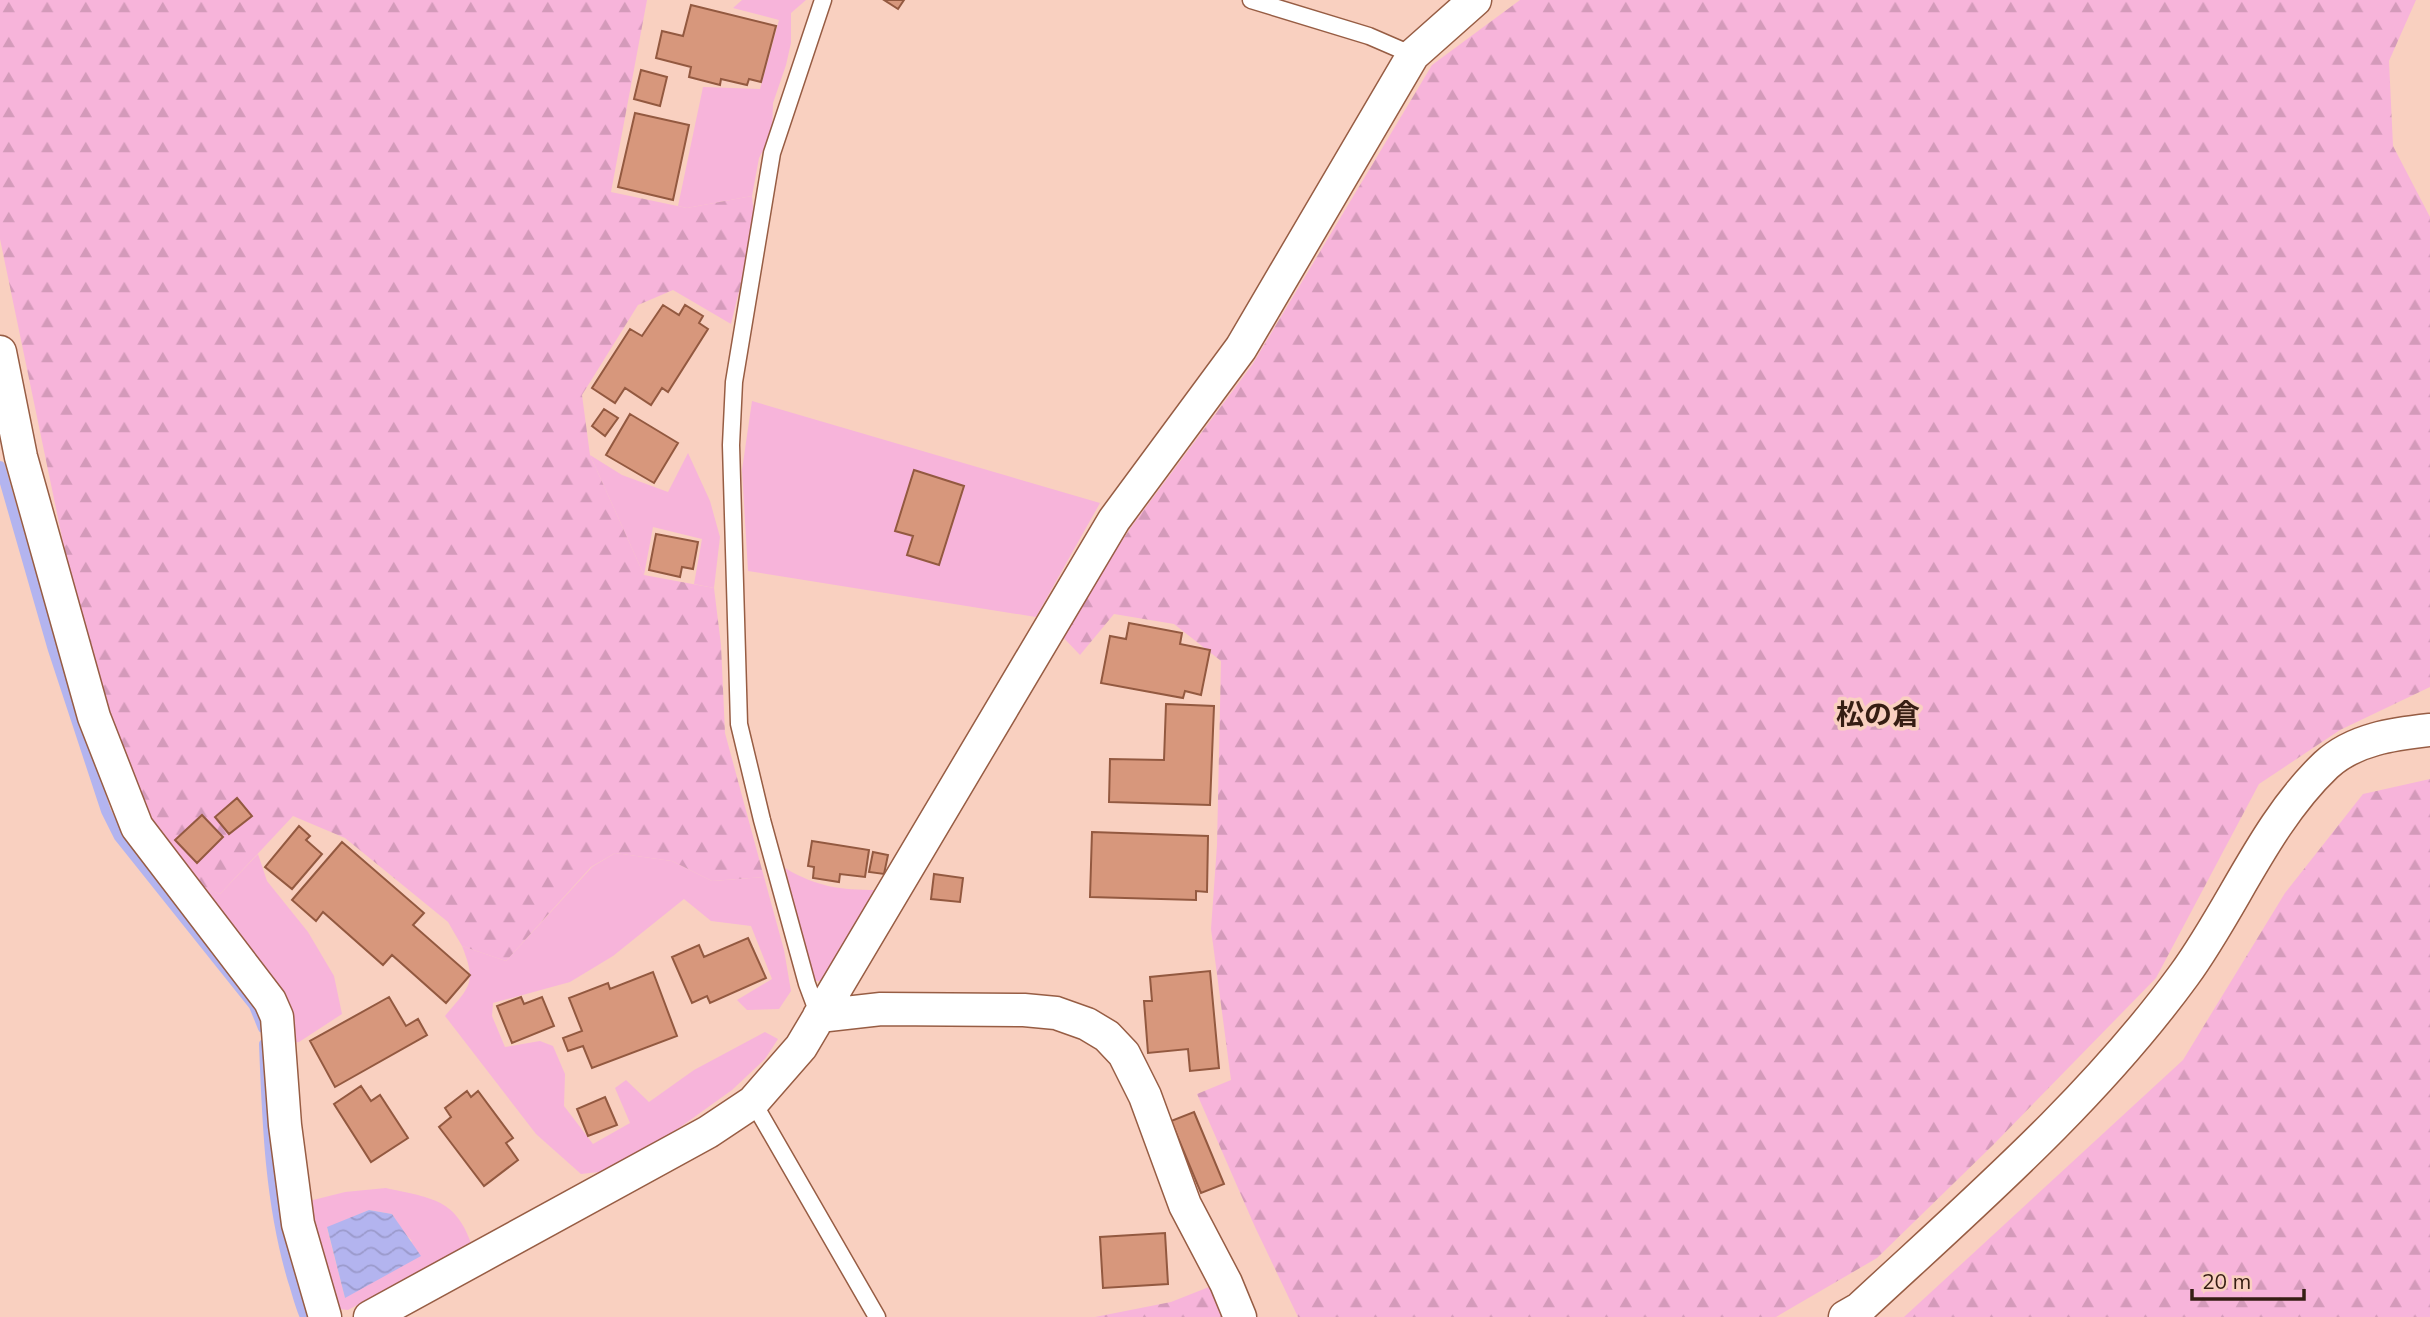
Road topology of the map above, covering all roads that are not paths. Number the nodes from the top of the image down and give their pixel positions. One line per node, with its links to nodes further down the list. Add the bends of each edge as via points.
1 (823, 0): 7 (lane, via 772,153 734,382 731,445 739,724)
2 (1251, 0): 4 (lane, via 1370,36)
3 (1475, 0): 4 (street)
4 (1413, 55): 7 (street, via 1241,348 1114,520)
5 (0, 352): 9 (street, via 21,457 94,717 137,827 270,1001 277,1017 298,1224)
6 (2430, 730): 13 (street, via 2357,745 2328,763 2289,805 2185,974 2120,1057 1987,1191 1859,1310)
7 (819, 1016): 8 (street, via 801,1047); 12 (street, via 881,1009 1024,1010 1056,1013 1107,1036 1124,1054 1145,1096 1185,1205)
8 (753, 1102): 10 (street, via 708,1132); 11 (lane)
9 (325, 1317)
10 (370, 1317)
11 (877, 1317)
12 (1240, 1317)
13 (1845, 1317)

